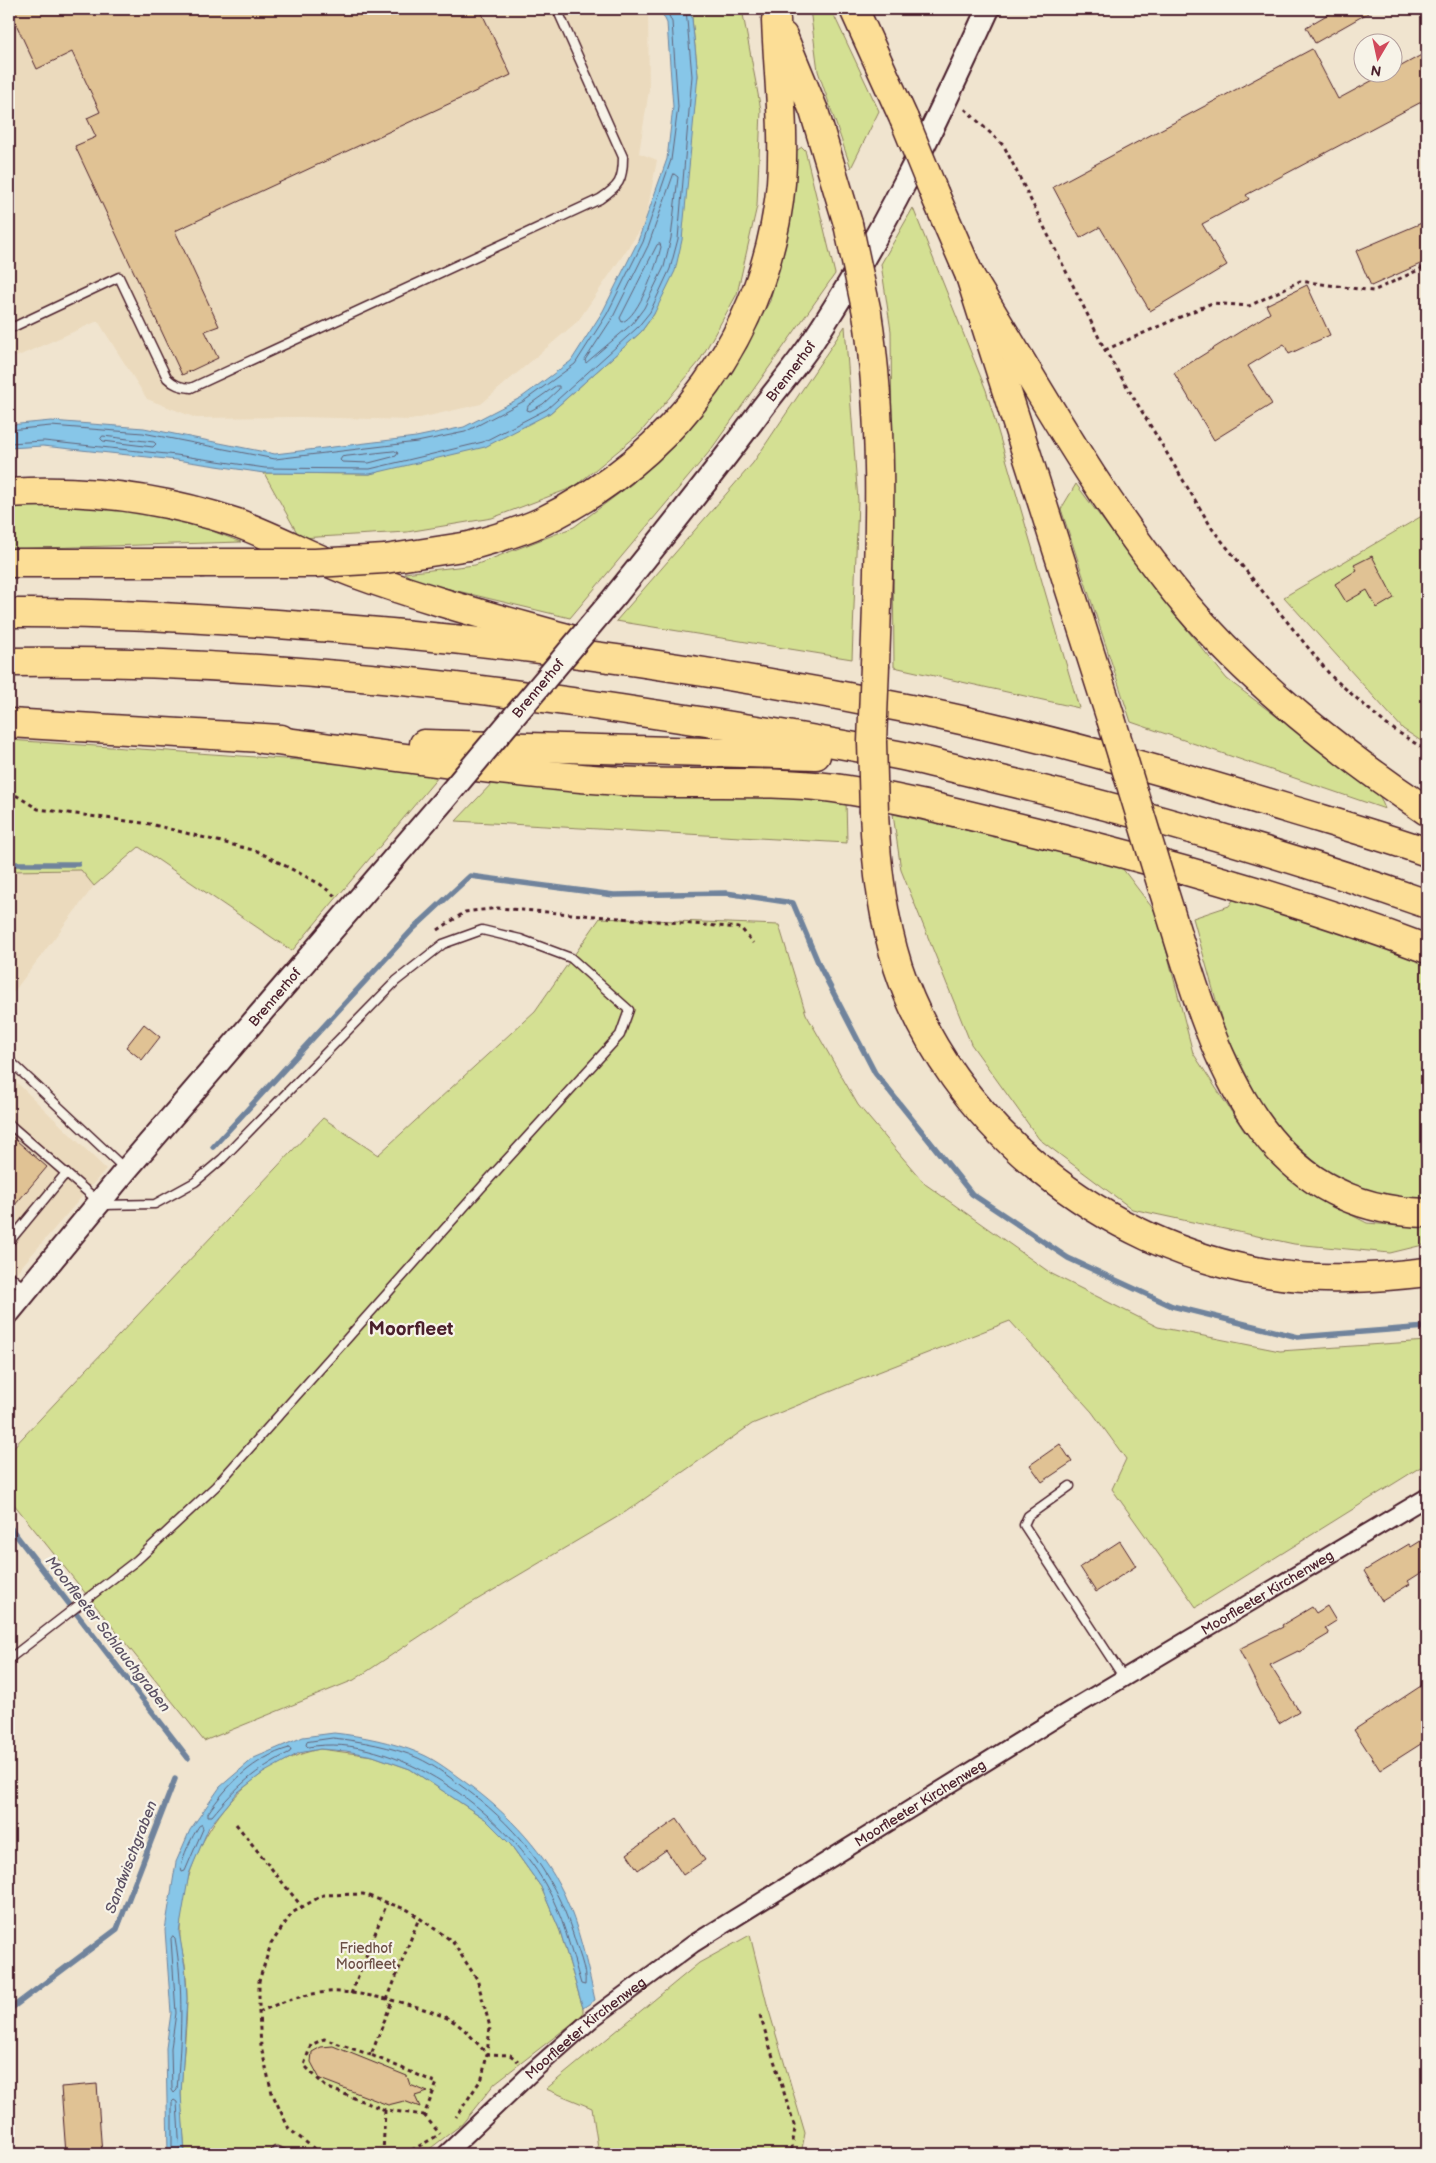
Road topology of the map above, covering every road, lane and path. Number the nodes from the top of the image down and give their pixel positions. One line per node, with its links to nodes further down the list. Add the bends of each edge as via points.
1 (557, 9): 8 (lane, via 623,157 620,182 600,199 190,388 181,388 167,378 119,277)
2 (854, 9): 7 (highway, bridge)
3 (988, 9): 5 (street, Brennerhof)
4 (773, 14): 11 (highway, bridge, via 782,136 781,183 774,229 761,278 741,330 713,377 657,443 614,478 539,523 469,546 385,559 315,563); 34 (highway, bridge, via 814,111 848,224 867,312 879,448 872,742 877,867 882,902 899,968 914,1005 947,1066 971,1100 1053,1180 1120,1223 1165,1244 1234,1267 1268,1274 1394,1276)
5 (948, 95): 9 (path, via 1004,146); 23 (street, Brennerhof, bridge, via 848,284 810,345 715,472 616,595)
6 (1427, 266): 9 (path, via 1373,291 1300,282 1249,306 1212,303)
7 (970, 276): 20 (highway, via 1107,500 1187,606 1285,703); 32 (highway, bridge, via 1162,886 1215,1046 1234,1088 1276,1146 1303,1171 1362,1204)
8 (9, 329)
9 (1105, 350): 17 (path, via 1213,530 1290,627 1331,676 1387,725)
10 (9, 493): 14 (highway, via 104,494 176,505 238,524 358,575 426,598)
11 (9, 563)
12 (9, 613): 14 (highway, via 162,616 368,630)
13 (9, 662): 18 (highway, via 158,664 429,683 609,707)
14 (665, 666): 21 (highway, via 913,710 1050,742 1184,777)
15 (9, 723): 16 (highway)
16 (262, 739): 18 (highway); 26 (highway, via 573,778 651,783 783,782 897,799 1096,846 1225,882)
17 (1427, 751)
18 (905, 757): 22 (highway, via 1179,825)
19 (9, 791): 23 (path, via 38,809 150,824 257,852 320,884)
20 (1427, 811)
21 (1427, 852)
22 (1427, 904)
23 (350, 908): 29 (street, Brennerhof)
24 (432, 937): 25 (path, via 465,912 498,908 741,928)
25 (753, 943)
26 (1427, 949)
27 (9, 1060): 29 (lane)
28 (9, 1124): 30 (lane)
29 (126, 1170): 31 (street, Brennerhof)
30 (66, 1173): 31 (lane); 33 (lane)
31 (98, 1204): 36 (street, Brennerhof); 40 (lane, via 155,1204 194,1182 222,1159 396,981 443,944 482,930 520,939 571,958 629,1010 620,1035 216,1486 137,1560)
32 (1427, 1213)
33 (9, 1242)
34 (1427, 1272)
35 (9, 1276): 36 (lane)
36 (27, 1290): 37 (street, Brennerhof)
37 (9, 1312)
38 (1070, 1486): 41 (lane, via 1028,1516 1024,1525)
39 (1427, 1497): 41 (street, Moorfleeter Kirchenweg)
40 (9, 1659)
41 (1124, 1678): 53 (street, Moorfleeter Kirchenweg, via 693,1944 593,2018)
42 (236, 1824): 44 (path)
43 (387, 1903): 44 (path, via 363,1894 323,1896); 45 (path, via 408,1910); 46 (path)
44 (302, 1907): 49 (path, via 292,1913 271,1944 259,1981)
45 (419, 1918): 47 (path); 51 (path, via 452,1941 477,1979 490,2027)
46 (351, 1994): 47 (path); 49 (path, via 329,1992 288,1999)
47 (387, 2000): 48 (path)
48 (392, 2001): 51 (path, via 451,2020); 52 (path)
49 (259, 2012): 59 (path, via 261,2047 272,2093 289,2129)
50 (760, 2015): 63 (path, via 796,2128)
51 (487, 2054): 53 (path, via 510,2055); 56 (path, via 482,2078)
52 (371, 2055): 54 (path, via 324,2039 311,2045 304,2065 326,2087); 55 (path, via 437,2082)
53 (533, 2071): 62 (street, Moorfleeter Kirchenweg)
54 (385, 2110): 55 (path); 60 (path)
55 (424, 2115): 58 (path)
56 (455, 2119)
57 (445, 2129): 58 (path)
58 (440, 2134): 61 (path, via 414,2149)
59 (321, 2154)
60 (383, 2154)
61 (396, 2154)
62 (446, 2154)
63 (791, 2154)

